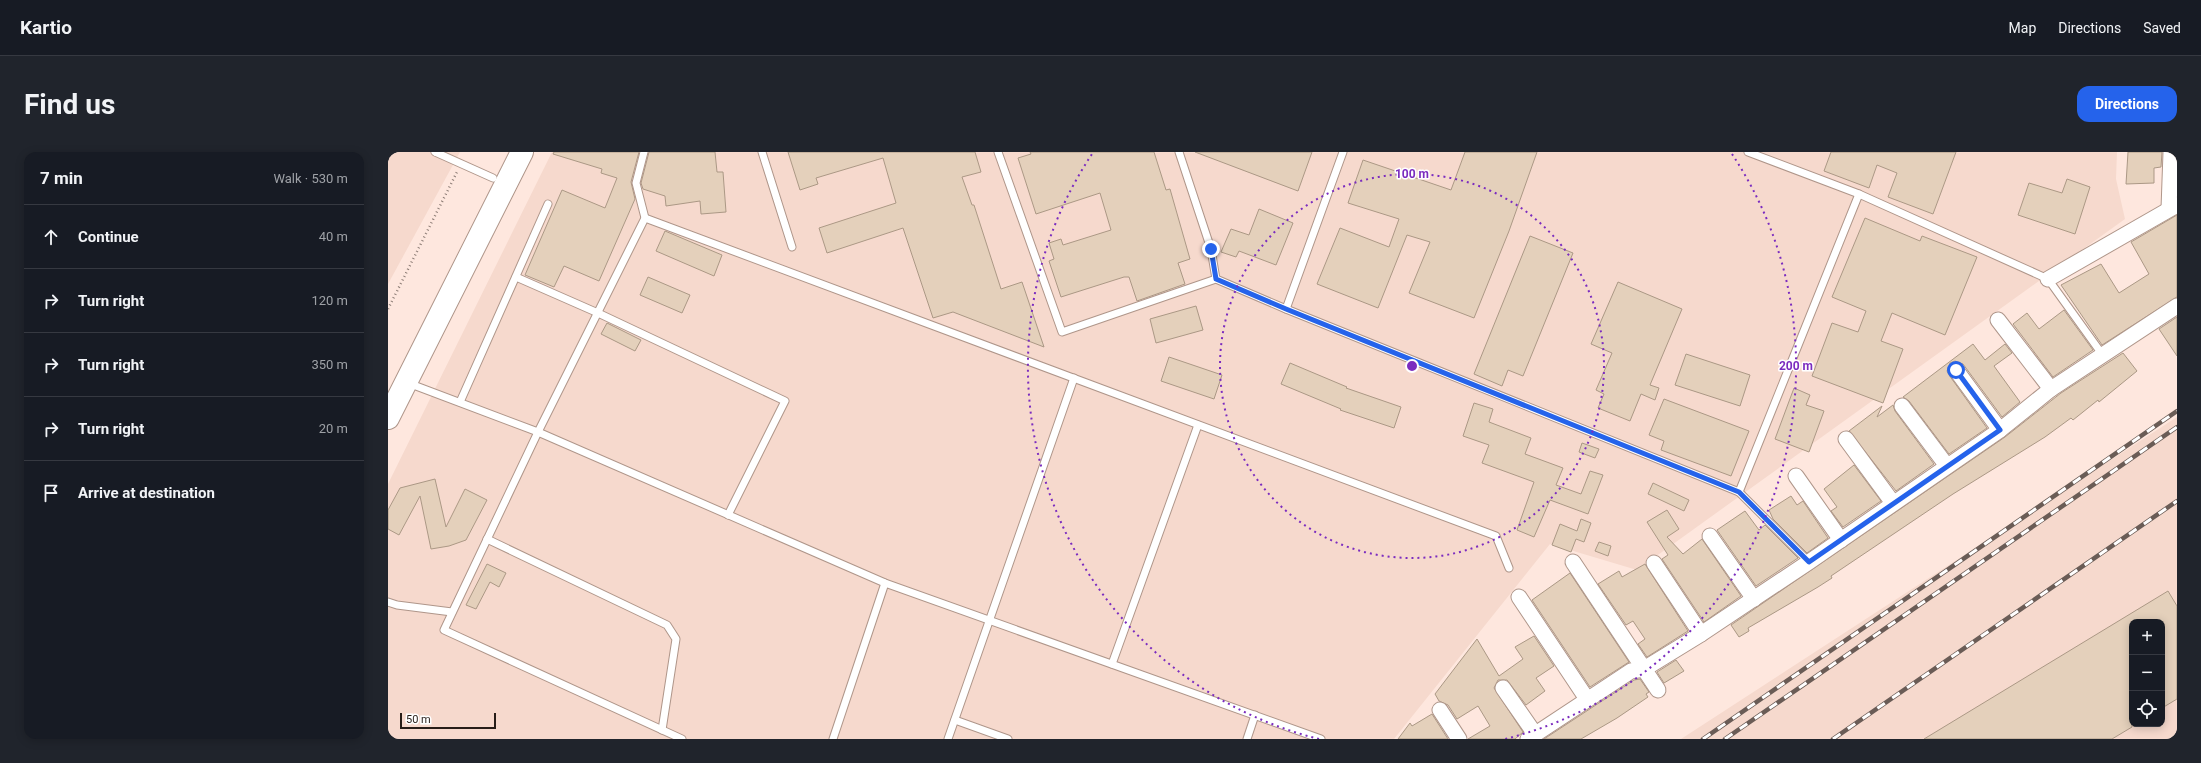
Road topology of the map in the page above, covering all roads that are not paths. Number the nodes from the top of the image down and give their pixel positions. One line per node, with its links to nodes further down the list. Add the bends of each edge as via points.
1 (435, 152): 10 (lane)
2 (644, 152): 14 (lane, via 636,183)
3 (762, 152): 15 (lane)
4 (998, 152): 17 (lane, via 1062,332)
5 (1179, 152): 17 (lane, via 1211,249)
6 (1343, 152): 20 (lane)
7 (1748, 152): 11 (lane)
8 (2171, 152): 13 (street)
9 (512, 157): 10 (main road); 26 (main road)
10 (493, 178): 26 (main road)
11 (1859, 194): 18 (lane); 37 (lane)
12 (548, 204): 16 (lane)
13 (2173, 207): 18 (street)
14 (645, 218): 21 (lane); 25 (lane)
15 (792, 247)
16 (516, 277): 21 (lane); 28 (lane)
17 (1216, 279): 20 (lane)
18 (2048, 279): 23 (lane)
19 (2177, 306): 23 (street)
20 (1286, 309): 37 (lane)
21 (598, 313): 33 (lane); 39 (lane, via 785,401)
22 (1998, 320): 27 (street)
23 (2102, 354): 27 (street)
24 (1956, 370): 32 (street)
25 (1074, 378): 31 (lane); 52 (lane)
26 (397, 384): 28 (lane); 30 (main road)
27 (2051, 389): 32 (street)
28 (460, 402): 33 (lane)
29 (1902, 406): 35 (street)
30 (388, 418)
31 (1198, 425): 46 (lane, via 1496,536); 54 (lane)
32 (2000, 430): 35 (street)
33 (538, 432): 39 (lane); 41 (lane)
34 (1846, 439): 38 (street)
35 (1947, 466): 38 (street)
36 (1796, 476): 42 (street)
37 (1739, 492): 44 (lane)
38 (1893, 503): 42 (street)
39 (728, 515): 47 (lane)
40 (1710, 536): 49 (street)
41 (487, 539): 51 (lane); 62 (lane, via 667,625 676,639)
42 (1841, 540): 44 (street)
43 (1573, 562): 55 (street)
44 (1809, 562): 49 (street)
45 (1654, 563): 53 (street)
46 (1509, 568)
47 (886, 583): 52 (lane); 65 (lane)
48 (1519, 597): 58 (street)
49 (1754, 599): 53 (street)
50 (388, 602): 51 (lane)
51 (452, 612): 62 (lane, via 444,630)
52 (989, 620): 54 (lane); 61 (lane)
53 (1701, 634): 55 (street)
54 (1112, 664): 60 (lane)
55 (1644, 669): 57 (street); 58 (street, via 1631,671)
56 (1503, 688): 63 (street)
57 (1658, 690)
58 (1587, 700): 63 (street)
59 (1440, 710): 70 (street)
60 (1255, 715): 68 (lane); 69 (lane)
61 (955, 720): 66 (lane); 67 (lane)
62 (662, 730): 64 (lane)
63 (1531, 737)
64 (682, 739)
65 (833, 739)
66 (948, 739)
67 (1008, 739)
68 (1246, 739)
69 (1322, 739)
70 (1459, 739)

